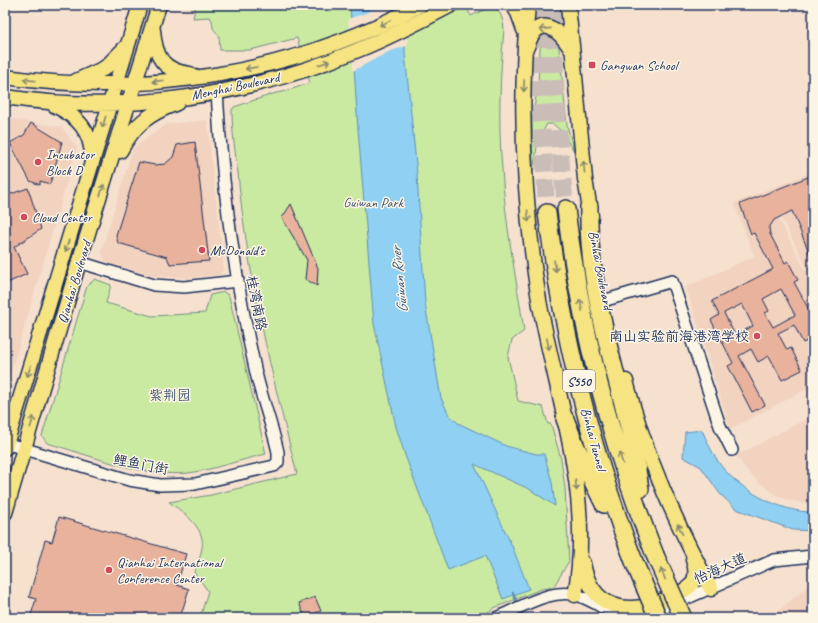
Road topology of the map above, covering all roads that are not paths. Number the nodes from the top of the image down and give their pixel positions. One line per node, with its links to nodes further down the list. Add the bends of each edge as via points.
1 (140, 5): 9 (main road, Qianhai Boulevard)
2 (159, 5): 8 (main road, Qianhai Boulevard)
3 (420, 5): 13 (main road, Menghai Boulevard, one-way to 13, via 355,37 283,61)
4 (451, 5): 18 (main road, Menghai Boulevard, one-way to 4, via 286,75 358,51)
5 (513, 5): 10 (main road, via 524,24)
6 (528, 5): 10 (main road)
7 (569, 8): 11 (main road, Binhai Boulevard)
8 (153, 25): 13 (main road, via 156,48 164,65 181,73); 16 (main road, Qianhai Boulevard)
9 (132, 32): 15 (main road, via 125,48 112,62 88,77); 17 (main road, Qianhai Boulevard)
10 (525, 37): 12 (main road)
11 (572, 49): 12 (main road, one-way to 12, via 558,32 545,27 533,34); 26 (main road, Binhai Boulevard, one-way to 11)
12 (525, 55): 32 (main road, one-way to 32, via 522,119 528,219 540,300)
13 (211, 74): 16 (main road, Menghai Boulevard, one-way to 16)
14 (5, 76): 15 (main road, Menghai Boulevard, one-way to 14)
15 (67, 83): 17 (main road, Menghai Boulevard)
16 (135, 84): 17 (main road, Menghai Boulevard); 21 (main road, Qianhai Boulevard)
17 (116, 85): 23 (main road, Qianhai Boulevard)
18 (217, 92): 19 (main road, Menghai Boulevard); 30 (street, 桂湾南路, via 225,192)
19 (195, 96): 21 (main road, Menghai Boulevard); 25 (main road, via 160,110 138,124)
20 (5, 97): 22 (main road, Menghai Boulevard)
21 (129, 102): 23 (main road, Menghai Boulevard); 25 (main road, Qianhai Boulevard)
22 (50, 103): 23 (main road, Menghai Boulevard); 24 (main road, via 70,114 82,125 90,142)
23 (110, 104): 24 (main road, Qianhai Boulevard, one-way to 24)
24 (92, 165): 33 (main road, Qianhai Boulevard, one-way to 33)
25 (109, 169): 29 (main road, Qianhai Boulevard, one-way to 25)
26 (590, 206): 31 (main road, Binhai Boulevard); 38 (highway, via 589,235 596,282 607,340 632,440)
27 (566, 210): 38 (highway, Binhai Tunnel / S550, one-way to 27, via 616,442 587,337 570,249)
28 (547, 213): 39 (highway, Binhai Tunnel / S550, one-way to 39, via 564,319 582,396 604,476)
29 (79, 262): 30 (street, via 154,285 184,287); 34 (main road, Qianhai Boulevard, one-way to 29)
30 (238, 281): 36 (street, 桂湾南路, via 259,387 278,452 279,459)
31 (606, 300): 35 (street, via 672,281 720,426); 41 (main road, Binhai Boulevard, one-way to 31, via 670,510 639,427)
32 (565, 419): 39 (highway, via 590,476); 40 (main road, one-way to 40, via 576,487)
33 (5, 445): 34 (street, 鲤鱼门街)
34 (24, 449): 36 (street, 鲤鱼门街, via 129,480 160,486 191,484); 37 (main road, Qianhai Boulevard)
35 (732, 450)
36 (274, 466)
37 (5, 513)
38 (647, 534): 49 (highway, S550, one-way to 38, bridge)
39 (627, 544): 48 (highway, S550, bridge)
40 (580, 549): 41 (main road, via 592,589 623,609 657,604 691,586 695,573); 44 (main road)
41 (690, 551): 43 (main road, Binhai Boulevard)
42 (813, 556): 43 (street, 怡海大道, via 774,560)
43 (711, 589): 47 (street, 怡海大道)
44 (575, 595): 45 (street, via 560,594 544,598); 46 (street)
45 (498, 617)
46 (624, 618)
47 (642, 618)
48 (658, 618)
49 (683, 618)

